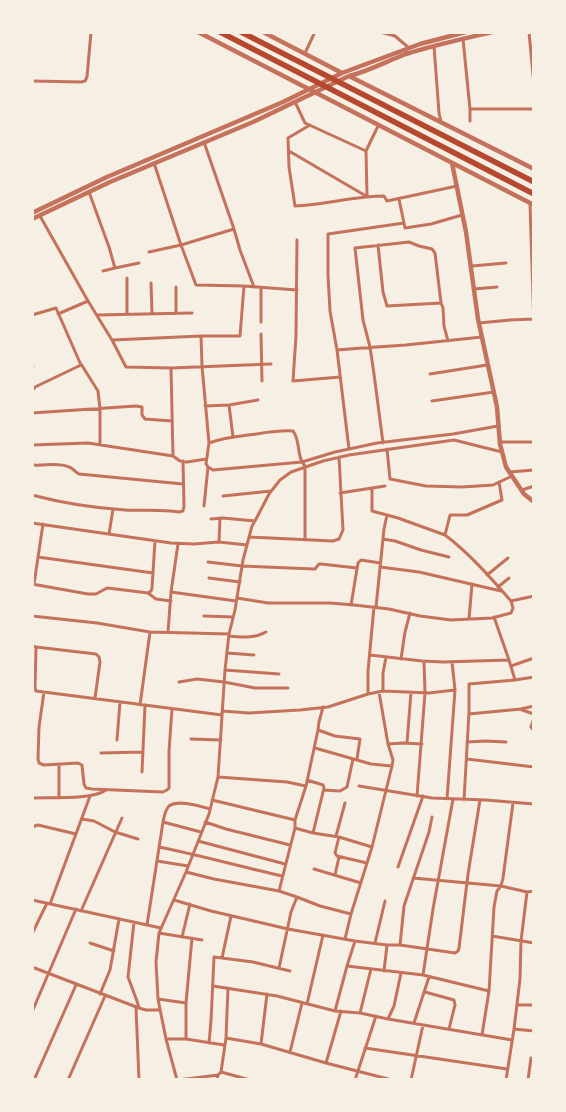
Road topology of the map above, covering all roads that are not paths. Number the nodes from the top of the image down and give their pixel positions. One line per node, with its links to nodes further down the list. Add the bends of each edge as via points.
1 (91, 32): 18 (street, via 86,80)
2 (198, 32): 20 (street)
3 (220, 32): 38 (highway)
4 (241, 32): 35 (highway)
5 (263, 32): 15 (street)
6 (315, 32): 15 (street)
7 (380, 32): 14 (street, via 395,36)
8 (466, 32): 14 (street)
9 (492, 32): 11 (street)
10 (529, 32): 19 (street)
11 (483, 34): 12 (street)
12 (463, 39): 13 (street); 23 (street)
13 (434, 46): 17 (street); 26 (street)
14 (409, 48): 16 (street)
15 (305, 54): 16 (street)
16 (342, 73): 17 (street); 20 (street)
17 (348, 76): 21 (street); 26 (street)
18 (32, 82)
19 (534, 85)
20 (308, 89): 21 (street); 42 (street)
21 (314, 92): 22 (street); 28 (street)
22 (295, 102): 27 (street, via 305,122); 29 (street)
23 (470, 109): 24 (street); 25 (street)
24 (534, 109)
25 (470, 121)
26 (442, 123): 34 (street)
27 (310, 125): 30 (street, via 288,138); 31 (street)
28 (378, 126): 31 (street); 33 (street)
29 (204, 142): 32 (street); 47 (street)
30 (288, 151): 39 (street); 39 (street, via 295,206)
31 (366, 152): 39 (street)
32 (154, 163): 37 (street); 49 (street)
33 (452, 163): 36 (street); 41 (street)
34 (534, 169)
35 (534, 182)
36 (457, 186): 40 (street); 43 (street)
37 (89, 192): 44 (street); 55 (street)
38 (534, 194)
39 (367, 196): 40 (street, via 384,196 387,201)
40 (399, 199): 46 (street)
41 (532, 204): 75 (street)
42 (32, 213)
43 (463, 215): 46 (street, via 405,228); 54 (street)
44 (40, 216): 45 (street); 66 (street)
45 (32, 219)
46 (404, 223): 85 (street, via 328,234 330,312)
47 (234, 229): 49 (street); 61 (street)
48 (297, 240): 64 (street)
49 (181, 245): 51 (street); 59 (street, via 196,285)
50 (378, 245): 67 (street, via 409,242 432,249); 67 (street, via 387,306); 84 (street, via 354,248 363,320)
51 (149, 252)
52 (139, 262): 55 (street)
53 (506, 263): 54 (street)
54 (472, 266): 65 (street)
55 (114, 268): 56 (street)
56 (103, 271)
57 (127, 278): 71 (street)
58 (151, 283): 72 (street)
59 (244, 286): 61 (street); 80 (street, via 240,336)
60 (176, 287): 68 (street)
61 (254, 287): 62 (street)
62 (261, 287): 64 (street); 76 (street)
63 (496, 287): 65 (street)
64 (296, 290): 93 (street, via 293,381)
65 (474, 290): 77 (street)
66 (88, 301): 70 (street); 73 (street)
67 (441, 303): 83 (street)
68 (176, 313): 69 (street); 72 (street)
69 (192, 313)
70 (58, 314): 74 (street, via 56,308); 86 (street)
71 (127, 314): 72 (street); 73 (street)
72 (152, 314)
73 (97, 315): 82 (street)
74 (32, 316)
75 (533, 319): 77 (street); 78 (street)
76 (261, 322)
77 (480, 323): 81 (street)
78 (534, 328)
79 (261, 334): 87 (street)
80 (201, 336): 82 (street); 90 (street)
81 (482, 337): 83 (street); 89 (street)
82 (112, 340): 91 (street, via 126,367)
83 (448, 341): 84 (street)
84 (370, 347): 85 (street); 109 (street)
85 (337, 350): 93 (street)
86 (81, 363): 95 (street); 101 (street, via 98,391)
87 (261, 364): 88 (street); 90 (street); 94 (street)
88 (271, 364)
89 (487, 365): 92 (street); 96 (street)
90 (202, 366): 91 (street); 100 (street)
91 (171, 368): 103 (street)
92 (430, 374)
93 (340, 376): 112 (street)
94 (262, 381)
95 (32, 391)
96 (494, 392): 98 (street); 104 (street)
97 (258, 400): 99 (street)
98 (432, 401)
99 (229, 405): 100 (street); 105 (street)
100 (205, 406): 106 (street)
101 (100, 409): 102 (street); 103 (street, via 142,407 145,419); 110 (street)
102 (32, 413)
103 (172, 421): 115 (street)
104 (498, 426): 107 (street); 109 (street)
105 (232, 437): 106 (street); 119 (street, via 293,431 297,435)
106 (209, 442): 117 (street)
107 (499, 442): 108 (street); 114 (street)
108 (534, 442)
109 (383, 443): 112 (street)
110 (100, 444): 111 (street); 115 (street)
111 (32, 445)
112 (349, 449): 119 (street)
113 (387, 449): 114 (street, via 454,440); 116 (street); 125 (street, via 390,479 426,486 462,487)
114 (502, 452): 124 (street)
115 (173, 456): 118 (street)
116 (339, 458): 121 (street); 132 (street)
117 (206, 459): 118 (street); 122 (street)
118 (183, 461): 126 (street)
119 (302, 462): 121 (street); 122 (street, via 213,470)
120 (32, 463): 126 (street, via 61,464 79,474)
121 (306, 466): 131 (street, via 291,472); 148 (street)
122 (208, 467): 136 (street)
123 (534, 470): 124 (street)
124 (511, 474): 125 (street); 130 (street)
125 (499, 482): 145 (street, via 502,500 467,515 450,515)
126 (183, 484): 137 (street, via 184,506 179,512)
127 (385, 486): 129 (street)
128 (534, 486): 130 (street)
129 (372, 488): 132 (street); 138 (street, via 372,511)
130 (522, 490): 135 (street)
131 (271, 491): 134 (street); 141 (street)
132 (340, 493): 148 (street, via 343,530 339,539)
133 (32, 495): 137 (street)
134 (223, 496)
135 (534, 502)
136 (204, 506)
137 (113, 509): 144 (street)
138 (387, 515): 145 (street); 147 (street)
139 (220, 518): 140 (street); 141 (street); 150 (street)
140 (212, 519)
141 (255, 521): 146 (street)
142 (32, 524): 143 (street)
143 (43, 524): 144 (street); 153 (street)
144 (109, 534): 149 (street)
145 (445, 536): 161 (street)
146 (249, 537): 148 (street); 152 (street)
147 (383, 539): 154 (street); 157 (street)
148 (304, 540)
149 (154, 541): 151 (street); 160 (street)
150 (219, 542): 151 (street); 152 (street)
151 (178, 544): 169 (street)
152 (247, 545): 158 (street)
153 (38, 557): 160 (street); 165 (street)
154 (449, 557)
155 (508, 558): 161 (street)
156 (208, 562): 158 (street)
157 (380, 565): 159 (street, via 362,560); 166 (street); 176 (street)
158 (242, 566): 159 (street, via 314,569 321,564); 164 (street)
159 (357, 568): 175 (street)
160 (153, 573): 170 (street, via 152,588)
161 (487, 575): 167 (street)
162 (209, 578): 164 (street)
163 (509, 578): 167 (street)
164 (240, 582): 172 (street)
165 (33, 584): 170 (street, via 88,594 107,588)
166 (472, 584): 168 (street); 182 (street)
167 (498, 587): 168 (street)
168 (501, 591): 174 (street)
169 (172, 592): 172 (street); 173 (street)
170 (148, 593): 173 (street, via 156,599)
171 (534, 596): 174 (street)
172 (237, 600): 175 (street); 180 (street)
173 (171, 601): 184 (street)
174 (511, 601): 181 (street, via 511,613)
175 (351, 605): 176 (street)
176 (375, 607): 177 (street); 190 (street)
177 (410, 613): 182 (street, via 452,620); 193 (street)
178 (32, 616): 183 (street)
179 (204, 616): 180 (street)
180 (233, 617): 186 (street)
181 (494, 617): 182 (street); 194 (street)
182 (469, 619)
183 (150, 632): 184 (street); 214 (street)
184 (168, 632): 186 (street)
185 (266, 632): 186 (street, via 257,637)
186 (229, 635): 188 (street)
187 (34, 647): 206 (street); 212 (street, via 100,657)
188 (227, 653): 189 (street); 198 (street)
189 (254, 655)
190 (370, 655): 191 (street); 211 (street)
191 (386, 657): 193 (street); 208 (street)
192 (534, 658): 197 (street)
193 (401, 659): 195 (street)
194 (509, 660): 196 (street); 197 (street)
195 (424, 661): 196 (street); 210 (street)
196 (452, 662): 205 (street)
197 (511, 666): 201 (street)
198 (225, 670): 199 (street); 203 (street)
199 (279, 674)
200 (534, 677): 201 (street)
201 (515, 680): 221 (street, via 469,684)
202 (179, 682): 203 (street, via 197,679)
203 (224, 682): 204 (street, via 255,688); 220 (street)
204 (288, 688)
205 (455, 690): 210 (street); 257 (street)
206 (34, 691): 207 (street)
207 (44, 692): 212 (street); 225 (street)
208 (381, 692): 209 (street); 211 (street); 234 (street)
209 (411, 692): 210 (street); 233 (street)
210 (425, 693): 235 (street)
211 (368, 694): 217 (street)
212 (95, 698): 213 (street)
213 (120, 702): 214 (street); 229 (street)
214 (140, 705): 215 (street)
215 (145, 705): 218 (street); 237 (street)
216 (534, 706): 219 (street)
217 (323, 708): 220 (street); 226 (street)
218 (172, 709): 220 (street); 249 (street, via 169,788 163,792)
219 (521, 709): 221 (street); 222 (street)
220 (222, 713): 230 (street)
221 (469, 714): 231 (street)
222 (534, 714)
223 (534, 718): 227 (street, via 531,727)
224 (32, 726): 225 (street)
225 (39, 727): 241 (street, via 39,763)
226 (318, 730): 236 (street); 239 (street, via 360,739)
227 (534, 731)
228 (191, 738): 230 (street)
229 (117, 740)
230 (221, 740): 245 (street)
231 (467, 742): 232 (street); 240 (street)
232 (506, 742)
233 (407, 743): 234 (street); 235 (street)
234 (388, 744): 242 (street)
235 (422, 744): 253 (street)
236 (315, 748): 239 (street); 246 (street)
237 (142, 752): 238 (street); 244 (street)
238 (101, 753)
239 (355, 759): 242 (street); 250 (street, via 347,787 340,791)
240 (467, 759): 243 (street); 260 (street)
241 (59, 764): 249 (street, via 82,765 84,786); 255 (street)
242 (392, 766): 251 (street)
243 (534, 767)
244 (142, 772)
245 (218, 777): 247 (street); 259 (street)
246 (307, 780): 247 (street); 250 (street, via 323,785)
247 (306, 786): 269 (street)
248 (359, 786): 251 (street)
249 (106, 790): 252 (street)
250 (324, 790): 276 (street)
251 (386, 791): 253 (street); 283 (street)
252 (90, 796): 255 (street); 267 (street)
253 (417, 796): 254 (street)
254 (423, 796): 257 (street); 290 (street)
255 (58, 797): 256 (street)
256 (32, 798)
257 (447, 799): 258 (street)
258 (453, 799): 260 (street); 296 (street)
259 (212, 800): 265 (street); 269 (street)
260 (464, 800): 261 (street)
261 (480, 800): 262 (street); 298 (street)
262 (513, 802): 264 (street); 299 (street)
263 (345, 803): 278 (street)
264 (534, 804)
265 (210, 809): 270 (street, via 188,803 173,804 167,808); 271 (street)
266 (432, 817): 295 (street)
267 (82, 818): 274 (street); 277 (street)
268 (122, 818): 274 (street)
269 (295, 820): 273 (street)
270 (163, 822): 275 (street); 282 (street)
271 (205, 822): 275 (street); 281 (street)
272 (32, 827): 277 (street)
273 (295, 828): 276 (street); 281 (street)
274 (115, 832): 279 (street); 310 (street)
275 (201, 832): 280 (street)
276 (313, 833): 278 (street)
277 (76, 834): 307 (street)
278 (338, 836): 283 (street); 285 (street, via 335,853)
279 (138, 839)
280 (198, 841): 284 (street); 288 (street)
281 (290, 846): 288 (street)
282 (159, 847): 284 (street); 286 (street)
283 (372, 847): 287 (street)
284 (193, 854): 289 (street); 294 (street)
285 (339, 857): 287 (street); 293 (street)
286 (157, 861): 289 (street); 315 (street)
287 (367, 863): 297 (street)
288 (285, 864): 294 (street)
289 (188, 866): 292 (street)
290 (398, 867)
291 (314, 869): 293 (street)
292 (186, 872): 300 (street); 305 (street)
293 (335, 875): 297 (street)
294 (282, 876): 300 (street)
295 (413, 878): 296 (street); 332 (street, via 404,906)
296 (439, 880): 298 (street); 333 (street)
297 (361, 883): 311 (street)
298 (467, 883): 299 (street); 333 (street, via 458,951)
299 (501, 886): 302 (street); 321 (street, via 496,894)
300 (279, 891): 303 (street)
301 (534, 891): 302 (street)
302 (527, 892): 327 (street)
303 (297, 897): 311 (street); 317 (street)
304 (32, 900): 307 (street)
305 (174, 900): 308 (street); 316 (street)
306 (385, 901): 329 (street)
307 (48, 903): 309 (street); 319 (street)
308 (190, 904): 312 (street); 322 (street)
309 (76, 910): 310 (street); 343 (street)
310 (81, 910): 313 (street)
311 (351, 914): 324 (street)
312 (231, 916): 317 (street); 335 (street)
313 (119, 919): 314 (street); 334 (street)
314 (134, 922): 315 (street); 359 (street, via 128,978)
315 (147, 925): 316 (street)
316 (161, 928): 318 (street)
317 (288, 929): 320 (street); 338 (street)
318 (159, 933): 322 (street); 353 (street, via 156,962)
319 (32, 934)
320 (323, 935): 324 (street); 356 (street)
321 (492, 936): 327 (street); 349 (street)
322 (182, 937): 323 (street)
323 (192, 938): 325 (street); 354 (street)
324 (345, 939): 326 (street)
325 (202, 940)
326 (355, 941): 329 (street); 336 (street)
327 (521, 941): 330 (street); 357 (street)
328 (90, 943): 334 (street)
329 (375, 943): 331 (street)
330 (534, 943)
331 (387, 945): 332 (street); 341 (street)
332 (400, 945): 333 (street)
333 (427, 949): 344 (street)
334 (114, 951): 352 (street)
335 (222, 958): 338 (street); 347 (street, via 214,957)
336 (347, 966): 339 (street); 361 (street)
337 (32, 967): 343 (street)
338 (279, 968): 340 (street)
339 (371, 969): 341 (street); 364 (street)
340 (290, 971)
341 (384, 971): 342 (street)
342 (401, 972): 344 (street); 366 (street)
343 (48, 974): 346 (street); 363 (street)
344 (423, 975): 345 (street)
345 (429, 977): 349 (street); 350 (street)
346 (76, 985): 352 (street); 390 (street)
347 (213, 986): 348 (street); 377 (street)
348 (228, 988): 351 (street); 373 (street)
349 (489, 991): 372 (street)
350 (425, 992): 367 (street); 369 (street, via 454,1000)
351 (267, 994): 355 (street); 378 (street)
352 (102, 995): 359 (street); 389 (street)
353 (158, 1000): 354 (street); 360 (street)
354 (186, 1003): 375 (street)
355 (302, 1003): 356 (street); 381 (street)
356 (307, 1004): 361 (street)
357 (517, 1005): 358 (street); 370 (street)
358 (534, 1006)
359 (137, 1008): 360 (street); 391 (street)
360 (160, 1010): 374 (street)
361 (336, 1011): 362 (street)
362 (342, 1011): 364 (street); 384 (street)
363 (32, 1012)
364 (360, 1013): 365 (street)
365 (376, 1016): 366 (street); 380 (street)
366 (388, 1019): 367 (street)
367 (414, 1023): 368 (street)
368 (423, 1025): 369 (street); 382 (street)
369 (448, 1029): 372 (street)
370 (514, 1029): 371 (street); 376 (street)
371 (534, 1031)
372 (482, 1035): 376 (street)
373 (226, 1038): 378 (street); 379 (street)
374 (166, 1039): 375 (street); 392 (street)
375 (186, 1039): 377 (street)
376 (512, 1040): 385 (street)
377 (209, 1043): 379 (street)
378 (261, 1044): 381 (street)
379 (224, 1045): 387 (street)
380 (365, 1048): 382 (street); 386 (street)
381 (290, 1052): 384 (street)
382 (416, 1056): 385 (street); 397 (street)
383 (530, 1058): 399 (street)
384 (326, 1063): 386 (street)
385 (507, 1069): 398 (street)
386 (358, 1071): 395 (street); 396 (street)
387 (219, 1073): 388 (street); 393 (street); 394 (street)
388 (196, 1078): 392 (street)
389 (70, 1079)
390 (34, 1080)
391 (139, 1080)
392 (178, 1080)
393 (216, 1080)
394 (250, 1080)
395 (355, 1080)
396 (392, 1080)
397 (411, 1080)
398 (506, 1080)
399 (528, 1080)

